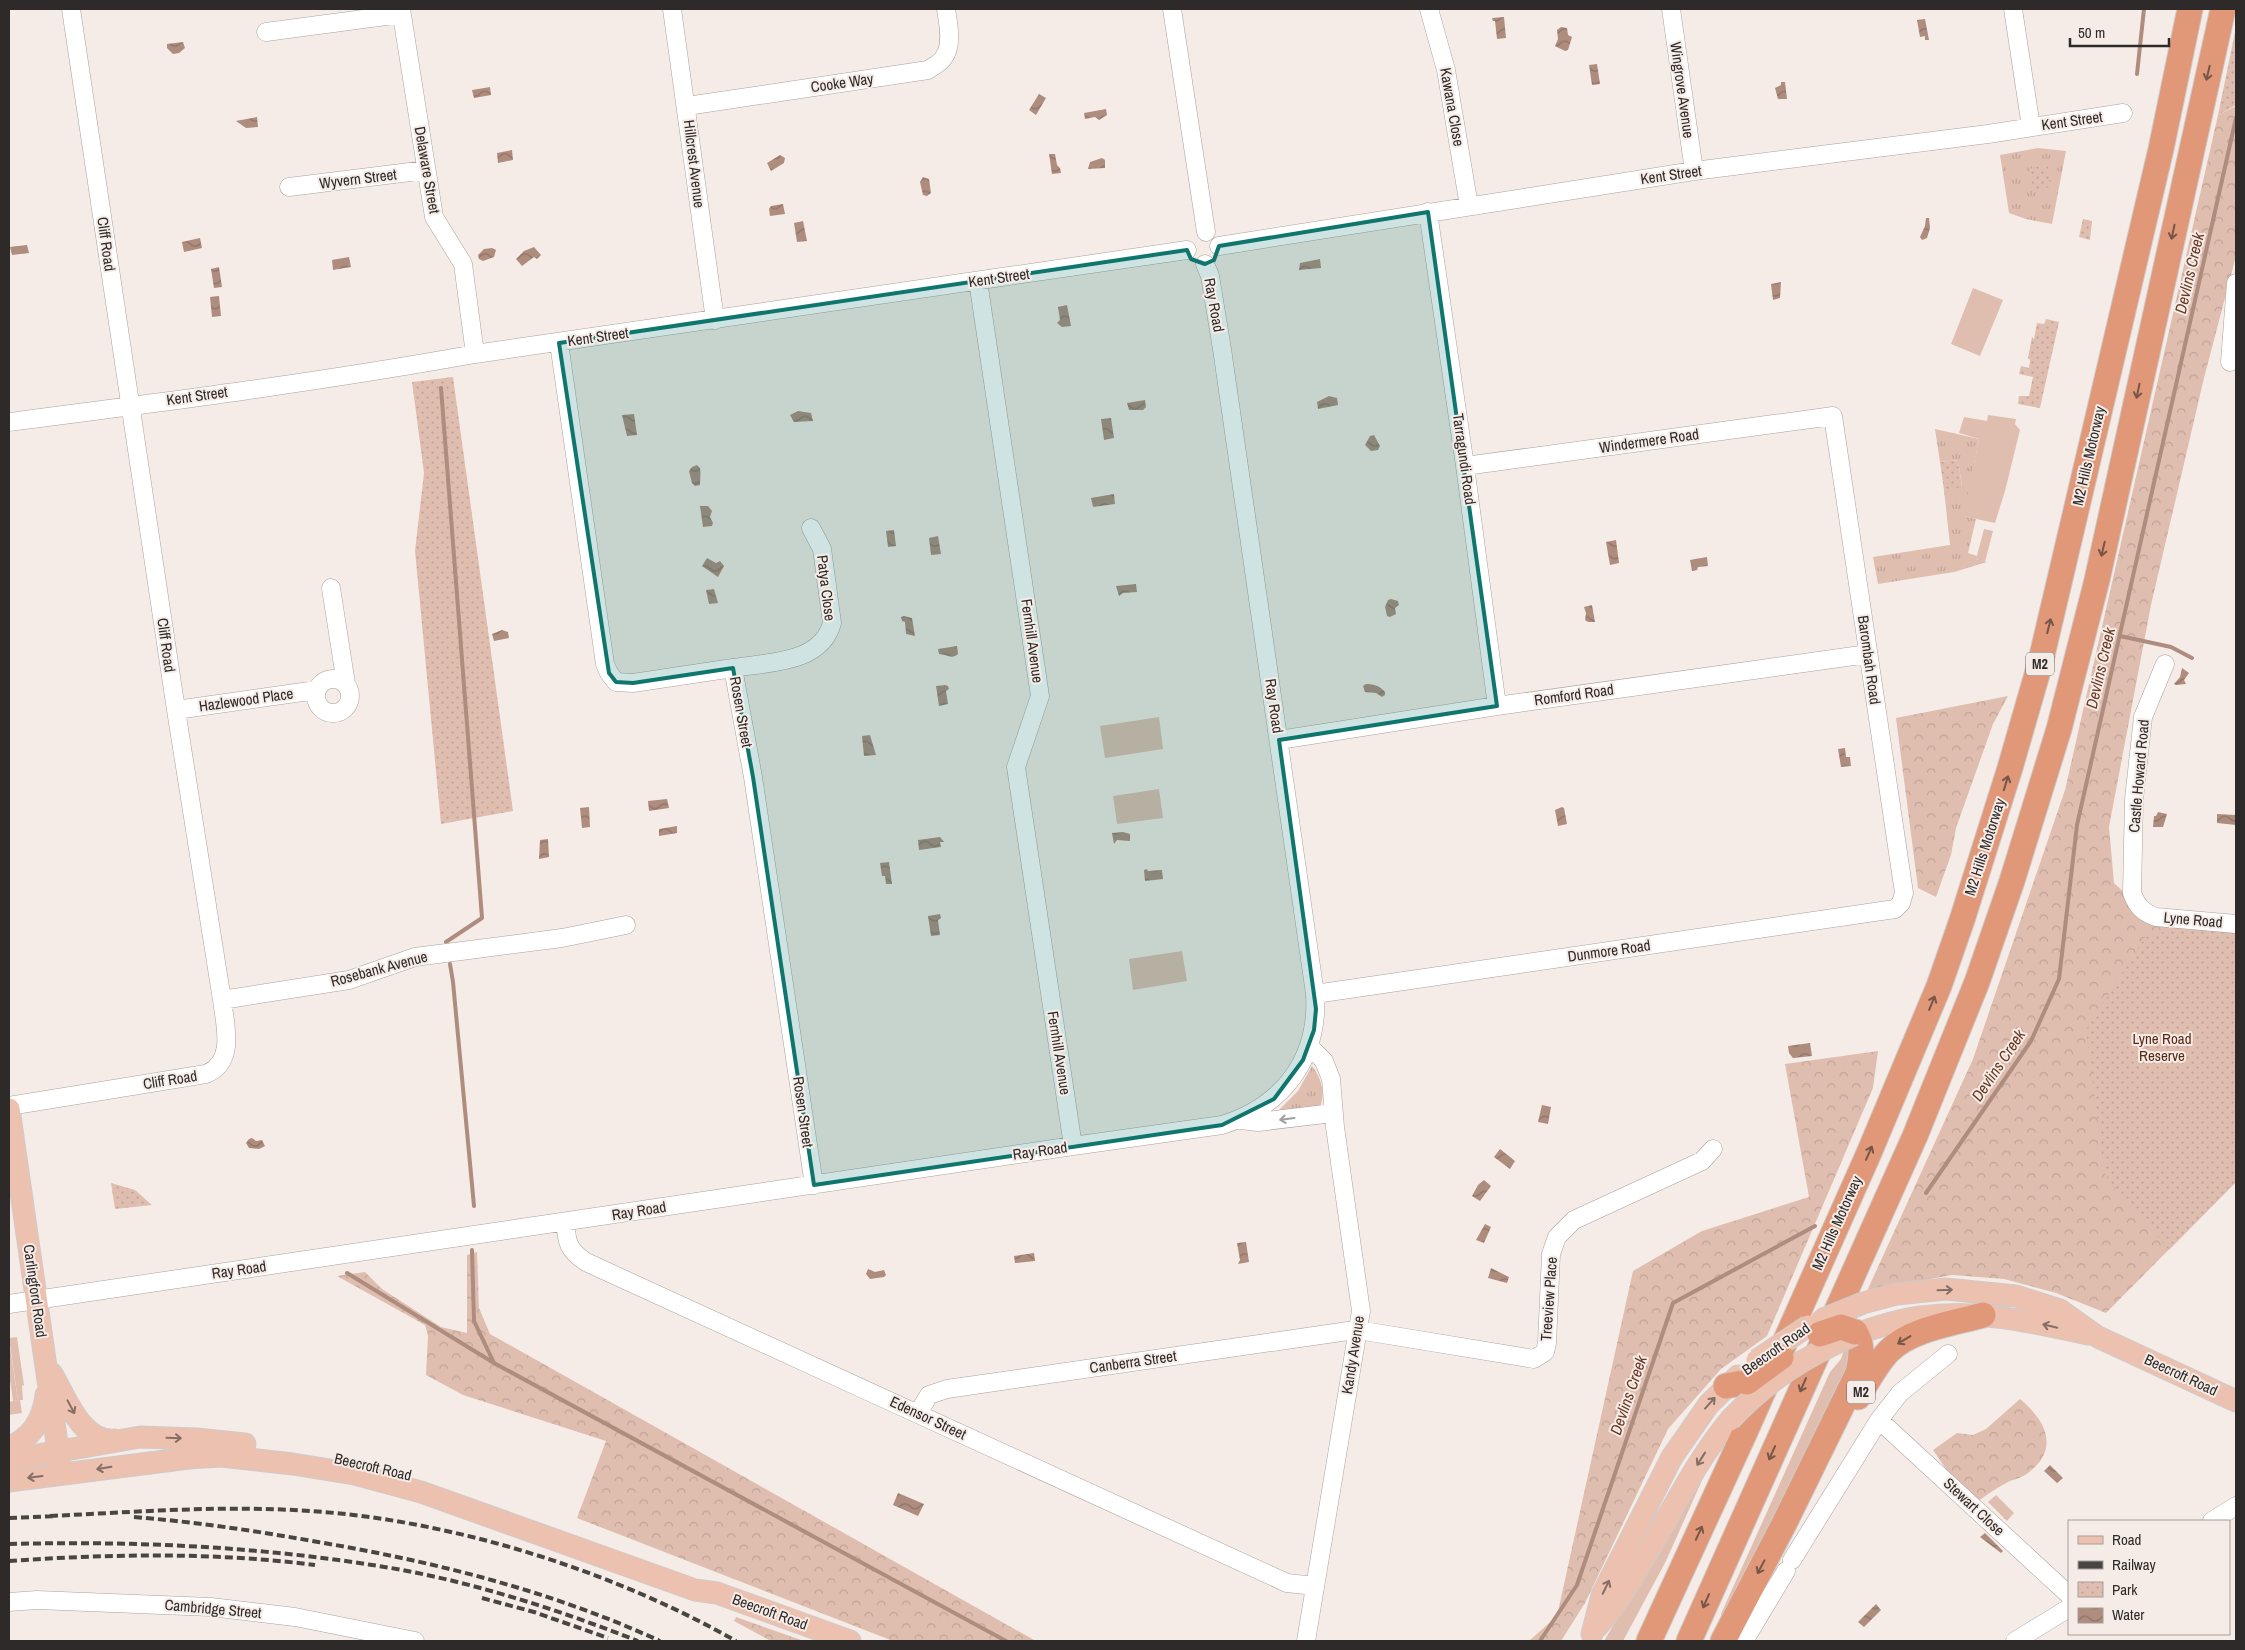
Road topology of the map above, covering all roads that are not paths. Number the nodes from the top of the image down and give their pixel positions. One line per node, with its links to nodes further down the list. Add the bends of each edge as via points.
1 (71, 9): 30 (street, Cliff Road)
2 (672, 9): 12 (street, Hillcrest Avenue)
3 (946, 9): 12 (street, Cooke Way, via 946,54 928,70)
4 (1172, 9): 20 (street)
5 (1429, 9): 18 (street, Kawana Close, via 1446,70)
6 (1671, 9): 16 (street, Wingrove Avenue)
7 (2013, 9): 14 (street)
8 (2190, 9): 88 (highway, M2 Hills Motorway / M2, one-way to 8, via 1872,1144 1939,986 1962,920 2040,664 2161,148)
9 (2223, 9): 89 (highway, M2, one-way to 89, via 2087,618 2059,729 2012,881 1977,982 1915,1136)
10 (401, 11): 11 (street); 15 (street, Delaware Street)
11 (266, 32)
12 (687, 106): 26 (street, Hillcrest Avenue)
13 (2123, 114): 14 (street, Kent Street)
14 (2031, 127): 16 (street, Kent Street)
15 (426, 170): 17 (street, Wyvern Street); 28 (street, Delaware Street, via 434,217 463,264)
16 (1694, 171): 18 (street, Kent Street)
17 (289, 187)
18 (1469, 206): 19 (street, Kent Street)
19 (1428, 212): 21 (street, Kent Street); 33 (street, Tarragundi Road)
20 (1206, 232): 21 (street); 22 (street, via 1192,236)
21 (1219, 246): 23 (street, via 1214,260)
22 (1187, 250): 23 (street, via 1191,259); 24 (street, Kent Street)
23 (1205, 264): 43 (street, Ray Road, via 1210,276 1222,349)
24 (978, 280): 26 (street, Kent Street); 54 (street, Fernhill Avenue, via 1040,696 1016,767)
25 (2236, 283): 29 (street)
26 (714, 320): 27 (street, Kent Street)
27 (559, 343): 28 (street, Kent Street); 38 (street, Rosen Street, via 608,673 616,682 633,683)
28 (475, 354): 30 (street, Kent Street)
29 (2230, 362)
30 (130, 406): 32 (street, Kent Street); 42 (street, Cliff Road)
31 (1833, 416): 33 (street, Windermere Road); 36 (street, Barombah Road)
32 (9, 422)
33 (1465, 466): 41 (street, Tarragundi Road)
34 (811, 528): 38 (street, Patya Close, via 822,549 832,623 830,631 816,648 803,656)
35 (331, 588): 39 (street, Hazlewood Place)
36 (1868, 654): 41 (street, Romford Road); 45 (street, Barombah Road, via 1904,893)
37 (2165, 664): 44 (street, Castle Howard Road, via 2143,717 2134,798)
38 (733, 668): 56 (street, Rosen Street, via 753,777)
39 (346, 684): 40 (street, Hazlewood Place, via 327,680); 40 (street, Hazlewood Place, via 348,703 336,713 321,709 316,699)
40 (317, 690): 42 (street, Hazlewood Place)
41 (1497, 706): 43 (street, Romford Road)
42 (176, 710): 49 (street, Cliff Road)
43 (1279, 740): 48 (street, Ray Road)
44 (2132, 893): 47 (street, Lyne Road, via 2138,907 2148,914)
45 (1901, 903): 48 (street, Dunmore Road, via 1895,909)
46 (626, 924): 49 (street, Rosebank Avenue, via 562,938 415,957 349,980)
47 (2236, 924)
48 (1315, 994): 50 (street, Ray Road, via 1316,1020)
49 (222, 1000): 51 (street, Cliff Road, via 227,1045 221,1064 214,1071)
50 (1309, 1046): 52 (street, Kandy Avenue, via 1328,1069); 53 (street, Ray Road, via 1296,1074 1274,1100)
51 (9, 1108): 58 (main road, Carlingford Road)
52 (1333, 1112): 53 (street, Ray Road, one-way to 53, via 1258,1122); 61 (street, Kandy Avenue, via 1361,1311)
53 (1241, 1120): 54 (street, Ray Road, via 1197,1130)
54 (1073, 1146): 56 (street, Ray Road)
55 (1713, 1149): 61 (street, Treeview Place, via 1702,1161 1574,1220 1557,1237 1551,1254 1548,1343 1540,1356 1526,1358)
56 (814, 1185): 57 (street, Ray Road)
57 (565, 1222): 58 (street, Ray Road); 68 (street, Edensor Street, via 567,1241 574,1254 586,1262)
58 (37, 1299): 59 (street, Ray Road); 65 (main road, Carlingford Road)
59 (9, 1304)
60 (1984, 1315): 62 (main road, Beecroft Road, via 1921,1316); 63 (main road, Beecroft Road, one-way to 60); 78 (highway, M2, one-way to 78, via 1910,1336 1888,1351 1865,1384)
61 (1358, 1330): 68 (street, Canberra Street, via 947,1389 929,1395); 79 (street, Kandy Avenue)
62 (1855, 1334): 66 (highway, bridge, via 1841,1327 1820,1334); 78 (highway, M2, via 1862,1354 1858,1373); 84 (main road, Beecroft Road, one-way to 84, bridge, via 1814,1353 1774,1379 1730,1420 1702,1458 1618,1603)
63 (2098, 1336): 66 (main road, Beecroft Road, one-way to 63, bridge, via 1813,1324 1862,1303 1897,1294 1946,1289 2016,1296 2060,1310); 67 (main road, Beecroft Road)
64 (1948, 1354): 69 (street, via 1900,1392)
65 (46, 1365): 70 (main road, one-way to 70, via 82,1424 92,1433 110,1441); 71 (main road, via 46,1398 39,1421 30,1435); 72 (main road, Carlingford Road)
66 (1743, 1376): 84 (main road, Beecroft Road, one-way to 66, via 1602,1595 1672,1457 1709,1404)
67 (2236, 1401)
68 (918, 1413): 79 (street, Edensor Street, via 1287,1583)
69 (1879, 1420): 81 (street, Stewart Close); 91 (street)
70 (125, 1440): 72 (main road, Beecroft Road); 80 (main road, Beecroft Road, one-way to 80, via 172,1438 248,1445 391,1469 696,1577)
71 (9, 1447)
72 (58, 1451): 73 (main road, Beecroft Road); 74 (main road, Carlingford Road)
73 (9, 1460)
74 (62, 1474): 75 (main road, Beecroft Road, one-way to 75); 80 (main road, Beecroft Road, one-way to 74, via 695,1590 421,1492 344,1472 221,1456 180,1458)
75 (9, 1481)
76 (2236, 1506): 77 (street)
77 (2214, 1520)
78 (1784, 1524): 90 (highway, M2, one-way to 90)
79 (1315, 1586): 87 (street, Kandy Avenue)
80 (718, 1593): 86 (main road, Beecroft Road)
81 (2068, 1594)
82 (9, 1602): 85 (street, Cambridge Street, via 38,1600 211,1607 295,1617)
83 (2068, 1609): 92 (street)
84 (1589, 1637)
85 (415, 1641)
86 (850, 1641)
87 (1306, 1641)
88 (1649, 1641)
89 (1689, 1641)
90 (1723, 1641)
91 (1744, 1641)
92 (2014, 1641)

